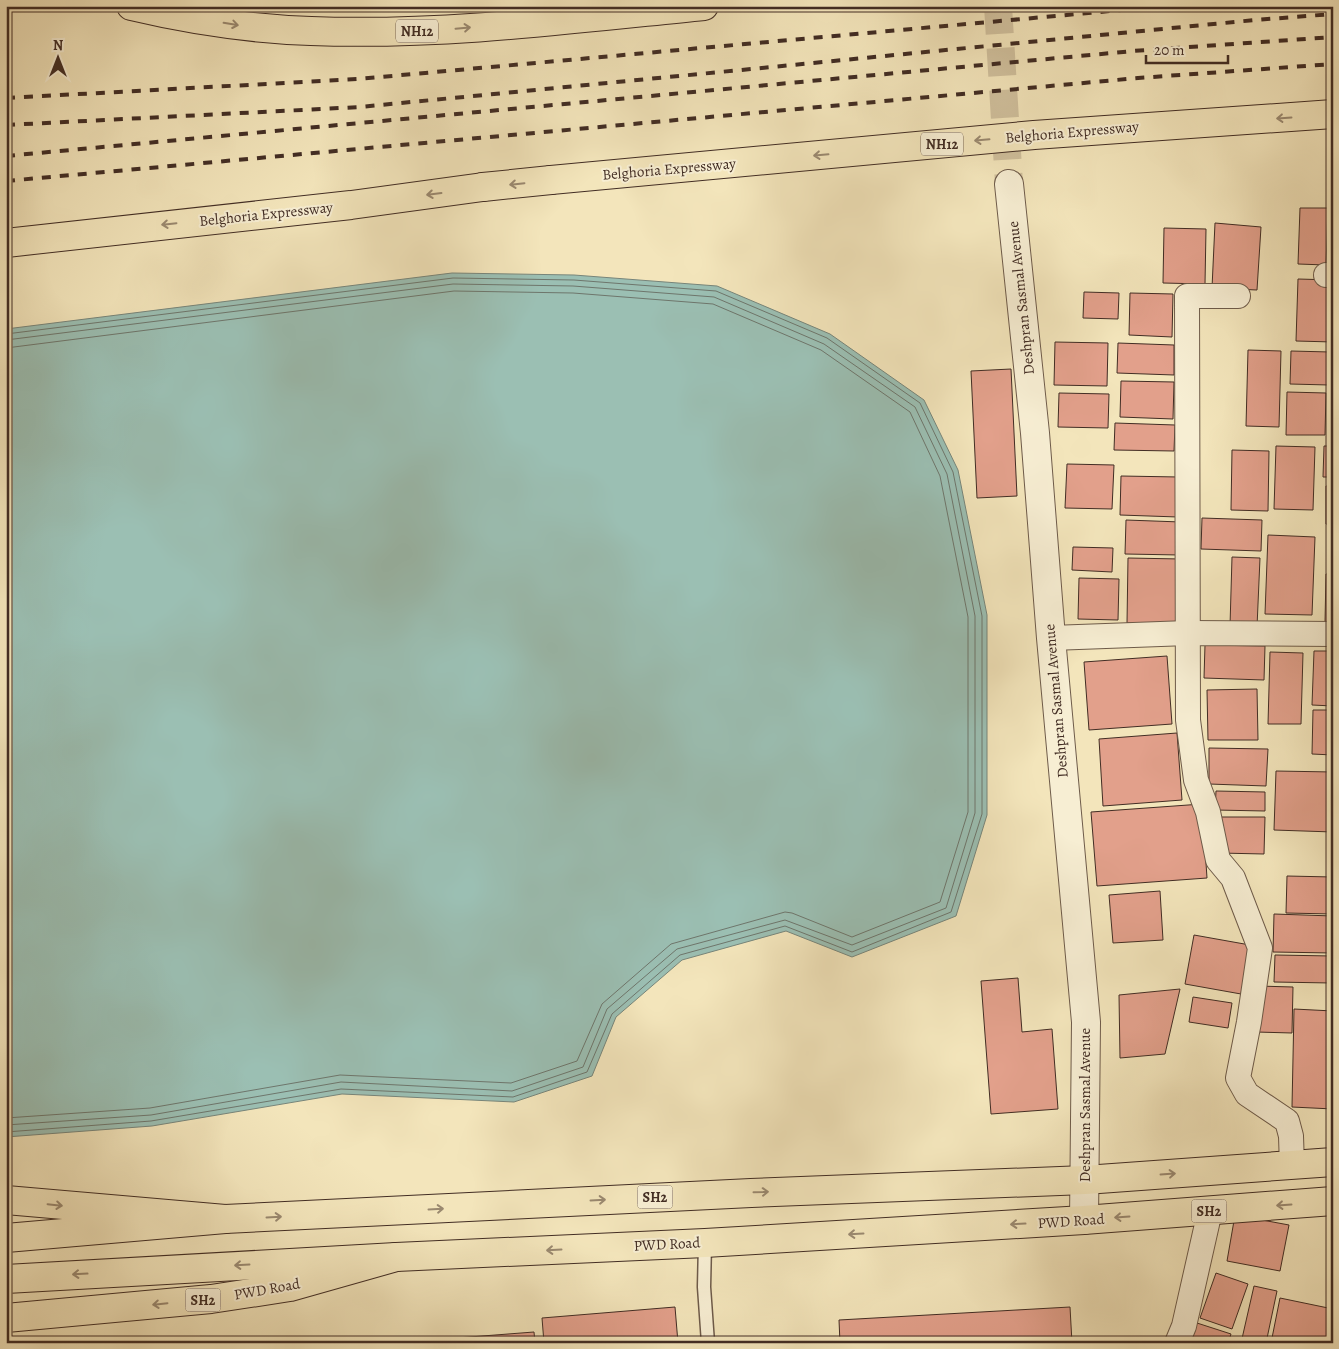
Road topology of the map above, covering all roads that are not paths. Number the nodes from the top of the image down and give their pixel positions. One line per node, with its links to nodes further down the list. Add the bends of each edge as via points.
1 (131, 6): 2 (main road, NH12, one-way to 2, via 238,26 312,31 427,31)
2 (704, 6)
3 (1333, 114): 5 (main road, Belghoria Expressway / NH12, one-way to 5, via 1043,134 551,180)
4 (1010, 184): 9 (street, Deshpran Sasmal Avenue, via 1035,433)
5 (6, 243)
6 (1238, 296): 7 (street, via 1187,296)
7 (1188, 633): 8 (street); 9 (street); 11 (street, via 1188,720 1196,780 1208,812 1218,860 1233,878 1260,948 1238,1078 1247,1094 1287,1121)
8 (1333, 634)
9 (1050, 638): 12 (street, Deshpran Sasmal Avenue, via 1086,1022)
10 (1333, 1162): 11 (main road, SH2)
11 (1292, 1166): 12 (main road, SH2, one-way to 11)
12 (1085, 1180): 16 (main road, SH2, one-way to 12, via 751,1192); 17 (street, Deshpran Sasmal Avenue)
13 (6, 1200): 16 (main road, SH2, one-way to 16)
14 (1333, 1201): 15 (main road, PWD Road / SH2, one-way to 15)
15 (1210, 1211): 17 (main road, PWD Road / SH2, one-way to 17); 24 (street, via 1184,1326)
16 (225, 1220): 18 (main road)
17 (1084, 1220): 19 (main road, PWD Road / SH2, one-way to 19)
18 (6, 1238)
19 (705, 1243): 20 (main road, PWD Road / SH2, one-way to 20); 23 (lane)
20 (396, 1257): 21 (main road, one-way to 21); 22 (main road, PWD Road / SH2, one-way to 22, via 290,1287 211,1299)
21 (6, 1279)
22 (6, 1318)
23 (708, 1343)
24 (1177, 1343)

